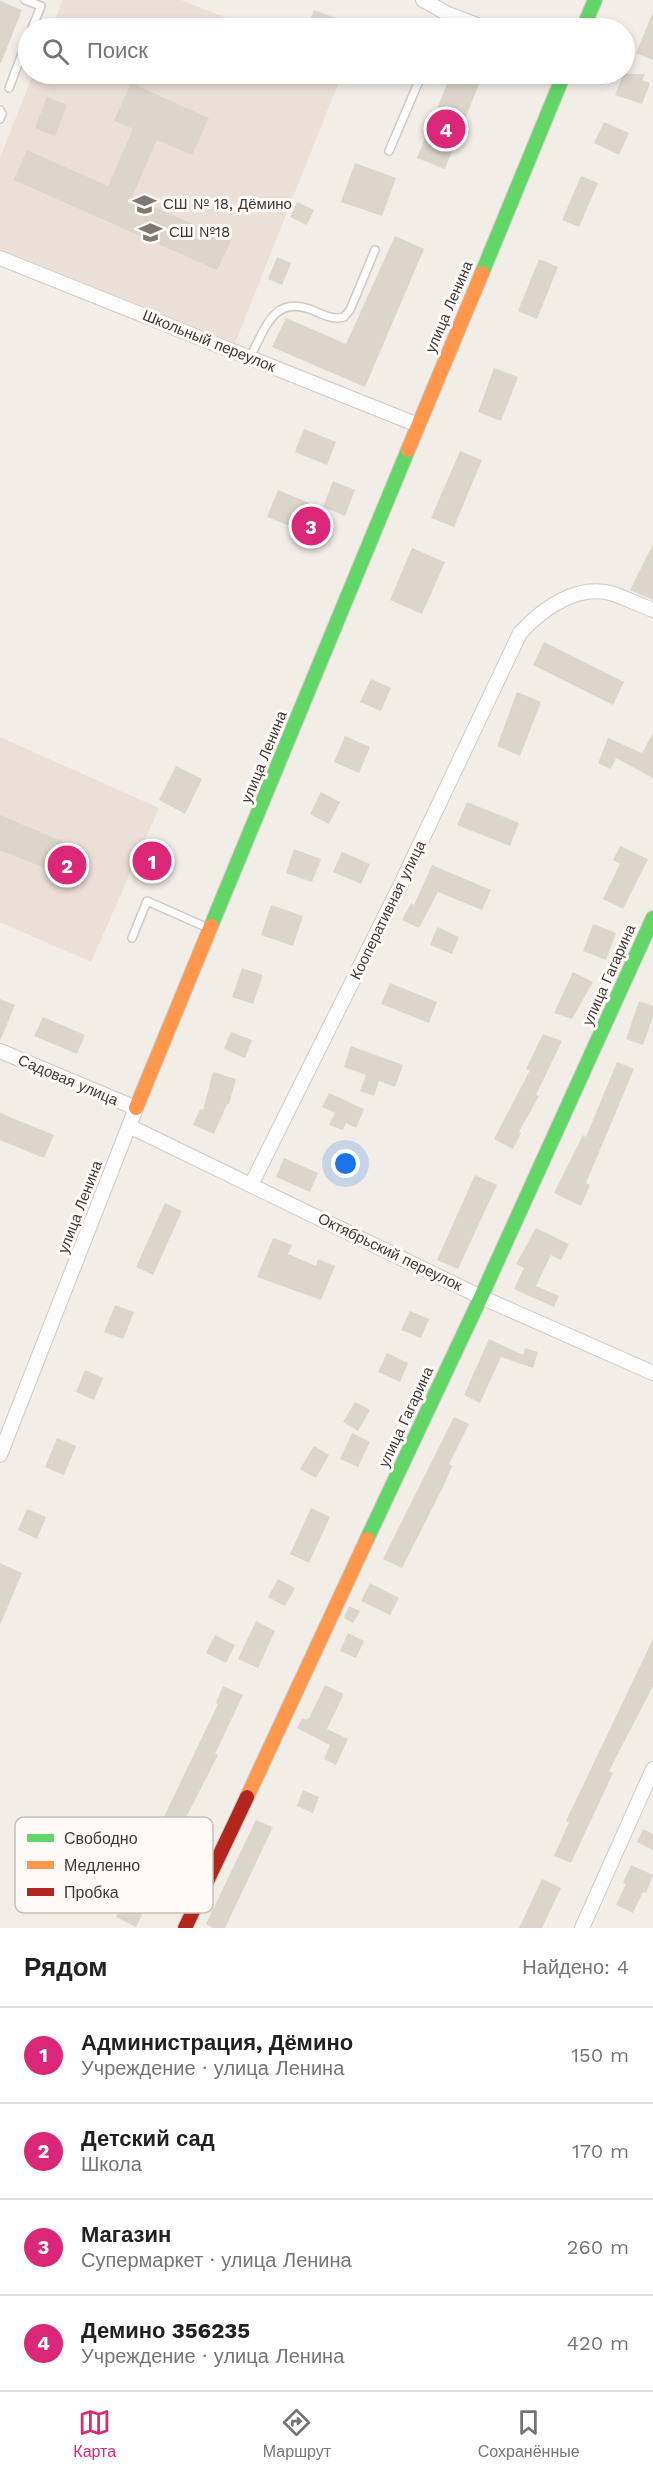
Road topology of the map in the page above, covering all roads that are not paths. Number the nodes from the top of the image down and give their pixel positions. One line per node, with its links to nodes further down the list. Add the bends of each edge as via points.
1 (26, 0): 5 (lane, via 41,6)
2 (423, 0): 4 (street)
3 (595, 0): 8 (street)
4 (448, 14): 6 (lane); 7 (street)
5 (36, 18)
6 (446, 18)
7 (459, 18)
8 (587, 18)
9 (18, 64): 12 (lane)
10 (418, 84): 15 (lane)
11 (560, 84): 19 (street, улица Ленина)
12 (9, 88)
13 (0, 110): 14 (lane)
14 (0, 119)
15 (389, 151)
16 (375, 250): 18 (lane, via 344,317 334,319 301,306 285,306 273,315)
17 (0, 258): 18 (street, Школьный переулок)
18 (250, 357): 19 (street, Школьный переулок)
19 (418, 425): 22 (street, улица Ленина)
20 (653, 610): 27 (street, Кооперативная улица, via 596,591 560,601 538,613 520,633)
21 (653, 918): 28 (street, улица Гагарина)
22 (210, 929): 23 (lane, via 147,901); 25 (street, улица Ленина)
23 (132, 938)
24 (0, 1051): 25 (street, Садовая улица)
25 (136, 1108): 26 (street, улица Ленина)
26 (129, 1126): 27 (street, Октябрьский переулок); 30 (street, улица Ленина)
27 (251, 1185): 28 (street, Октябрьский переулок)
28 (481, 1297): 29 (street, Октябрьский переулок); 32 (street, улица Гагарина)
29 (653, 1373)
30 (0, 1455)
31 (653, 1769): 35 (street)
32 (213, 1868)
33 (192, 1913): 34 (street, улица Гагарина)
34 (185, 1928)
35 (582, 1928)

